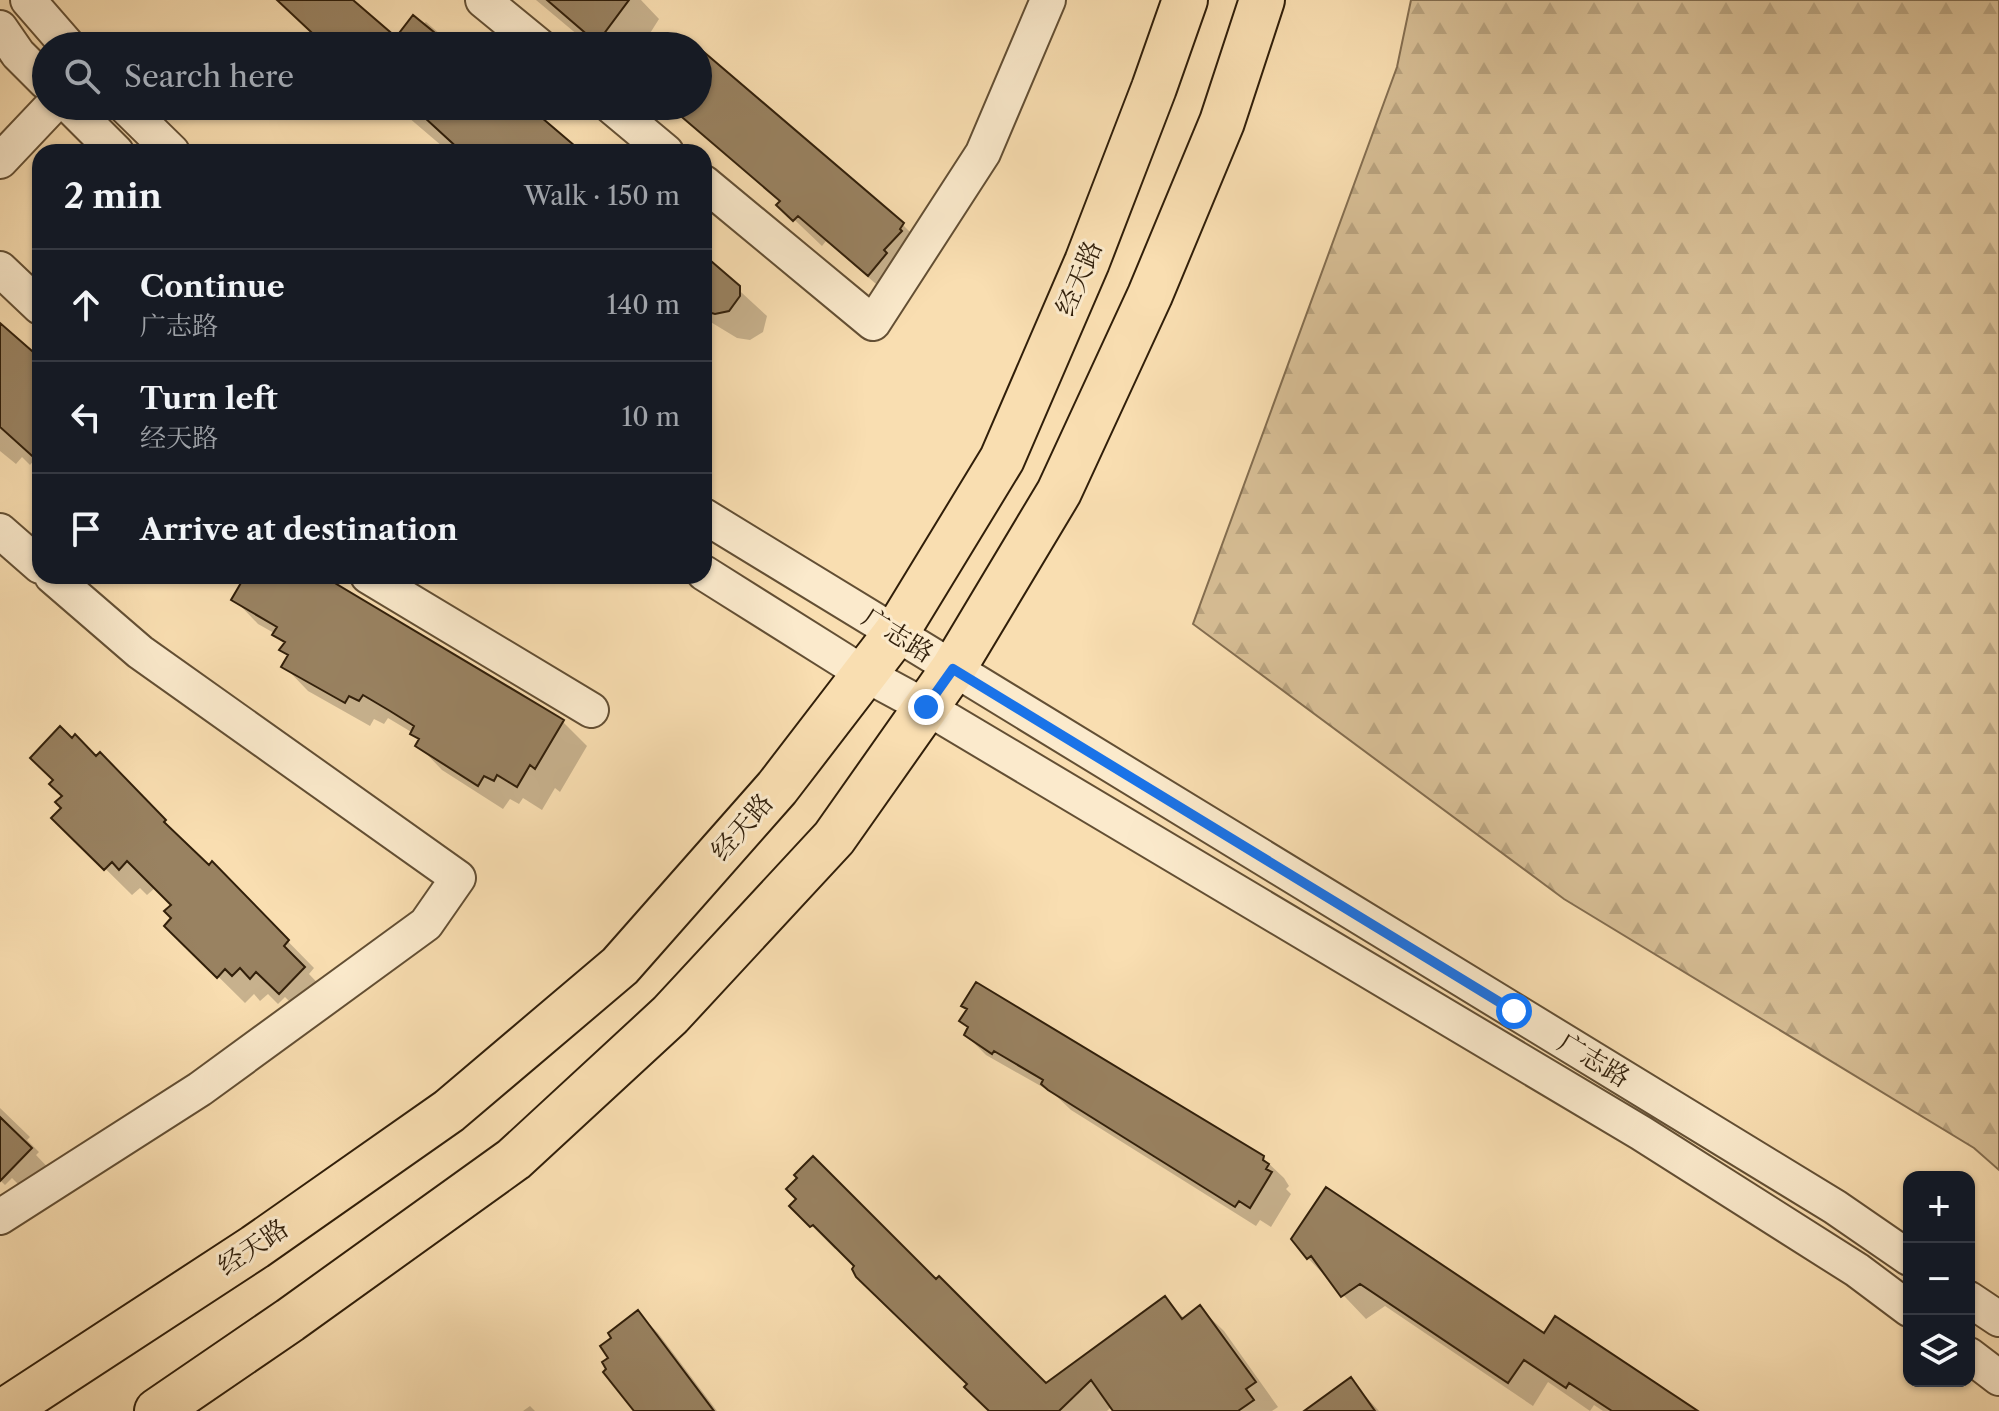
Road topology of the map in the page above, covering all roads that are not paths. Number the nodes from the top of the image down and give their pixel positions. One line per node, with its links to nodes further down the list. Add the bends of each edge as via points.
1 (28, 0): 6 (street)
2 (483, 0): 7 (street)
3 (1048, 0): 18 (street, via 983,153 873,323)
4 (1185, 0): 27 (main road, 经天路, via 1087,262 1002,459)
5 (1262, 0): 28 (main road, via 1222,122 1150,295 1059,492)
6 (56, 32)
7 (522, 32)
8 (6, 52): 9 (street)
9 (32, 72)
10 (39, 120): 17 (street)
11 (84, 120): 14 (street)
12 (138, 120): 15 (street)
13 (628, 120): 16 (street)
14 (108, 144)
15 (162, 144)
16 (656, 144)
17 (0, 161)
18 (712, 190)
19 (0, 269): 20 (street)
20 (32, 299)
21 (712, 521): 27 (street, 广志路)
22 (0, 531): 23 (street)
23 (32, 559)
24 (712, 578): 29 (street, 广志路)
25 (61, 584): 32 (street, via 140,652 458,878 426,924 200,1089)
26 (381, 584): 31 (street)
27 (896, 633): 28 (street, 广志路); 29 (main road, 经天路)
28 (953, 669): 30 (main road); 33 (street, 广志路, via 1835,1207)
29 (863, 673): 30 (street, 广志路); 39 (main road, 经天路, via 777,788 620,966 449,1111 255,1247)
30 (926, 707): 35 (street, 广志路, via 1641,1133); 40 (main road, via 834,838 670,1015 525,1149)
31 (591, 710)
32 (0, 1217)
33 (1903, 1254)
34 (1975, 1303): 36 (street)
35 (1903, 1304)
36 (1999, 1319)
37 (1975, 1360): 38 (street)
38 (1999, 1378)
39 (4, 1411)
40 (157, 1411)

